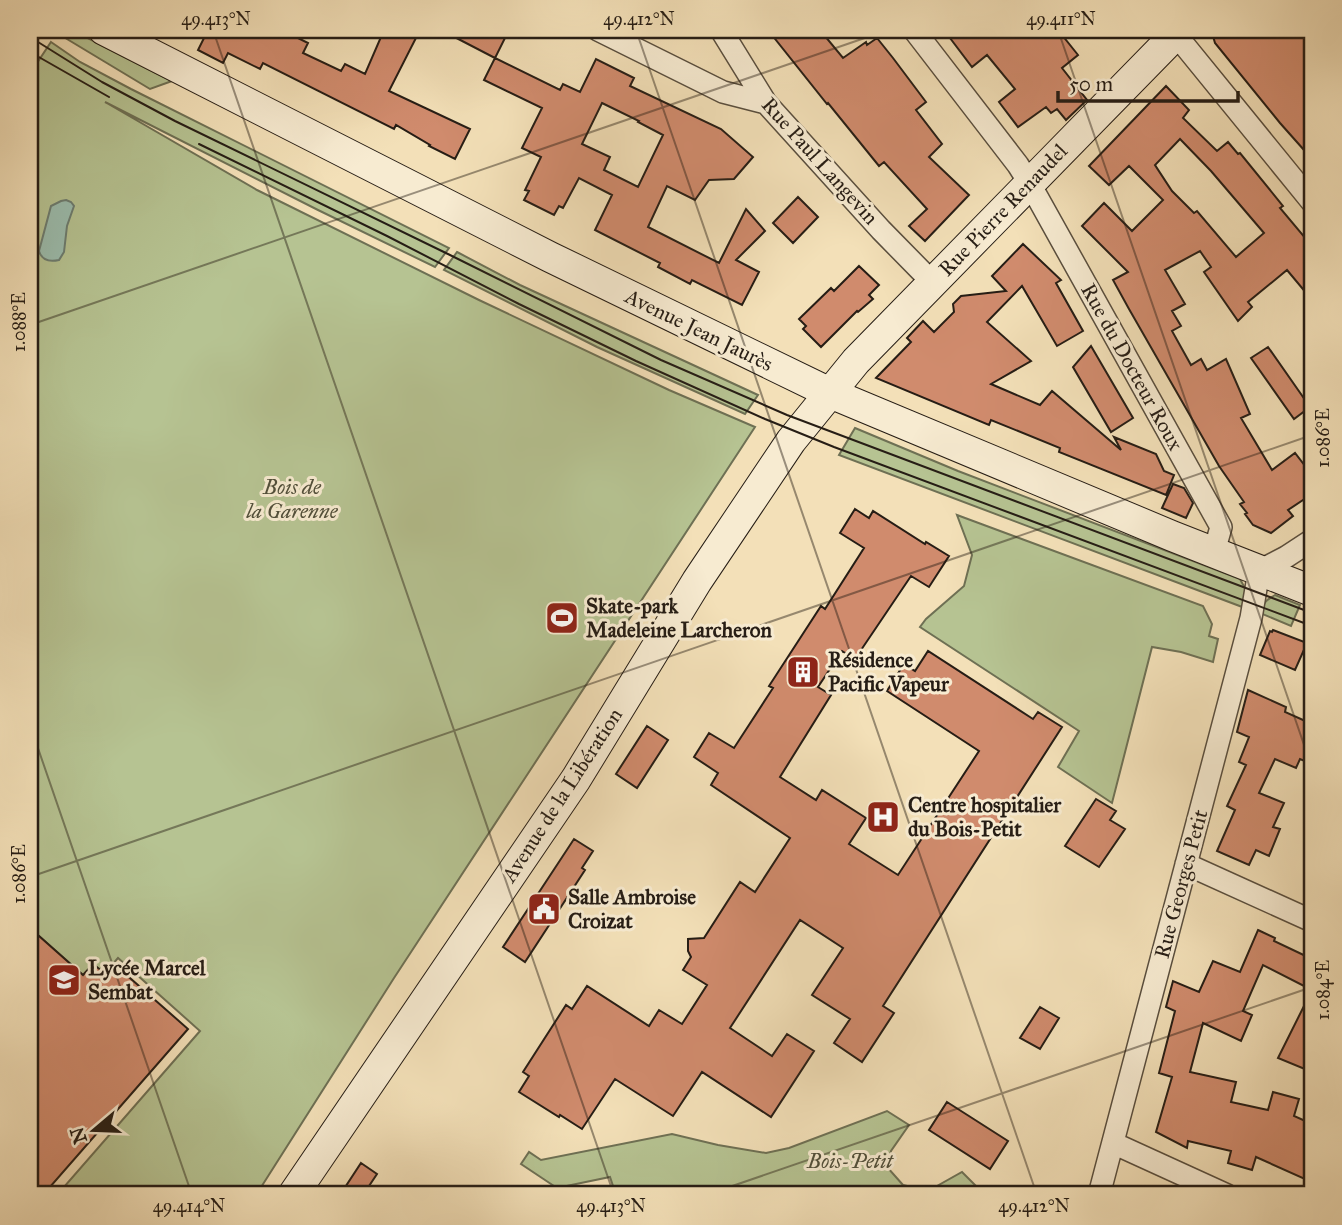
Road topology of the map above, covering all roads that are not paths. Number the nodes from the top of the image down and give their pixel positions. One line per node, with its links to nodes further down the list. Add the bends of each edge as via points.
1 (104, 30): 10 (street, Avenue Jean Jaurès, via 550,257)
2 (598, 30): 6 (street, via 723,92)
3 (721, 30): 6 (street, Rue Paul Langevin)
4 (914, 30): 7 (street, Rue du Docteur Roux)
5 (1176, 31): 7 (street, Rue Pierre Renaudel); 8 (street)
6 (765, 103): 9 (street, Rue Paul Langevin)
7 (1030, 184): 9 (street, Rue Pierre Renaudel); 12 (street, Rue du Docteur Roux, via 1221,527)
8 (1312, 202)
9 (933, 283): 10 (street, Rue Pierre Renaudel)
10 (830, 393): 12 (street, Avenue Jean Jaurès); 18 (street, Avenue de la Libération, via 791,441 576,779)
11 (1312, 540): 13 (street)
12 (1214, 552): 13 (street, Avenue Jean Jaurès)
13 (1259, 572): 14 (street, Avenue Jean Jaurès); 15 (street, Rue Georges Petit)
14 (1312, 592)
15 (1186, 864): 16 (street); 17 (street, Rue Georges Petit)
16 (1312, 921)
17 (1113, 1143): 19 (street, Rue Georges Petit); 20 (street)
18 (293, 1195)
19 (1100, 1195)
20 (1227, 1195)

